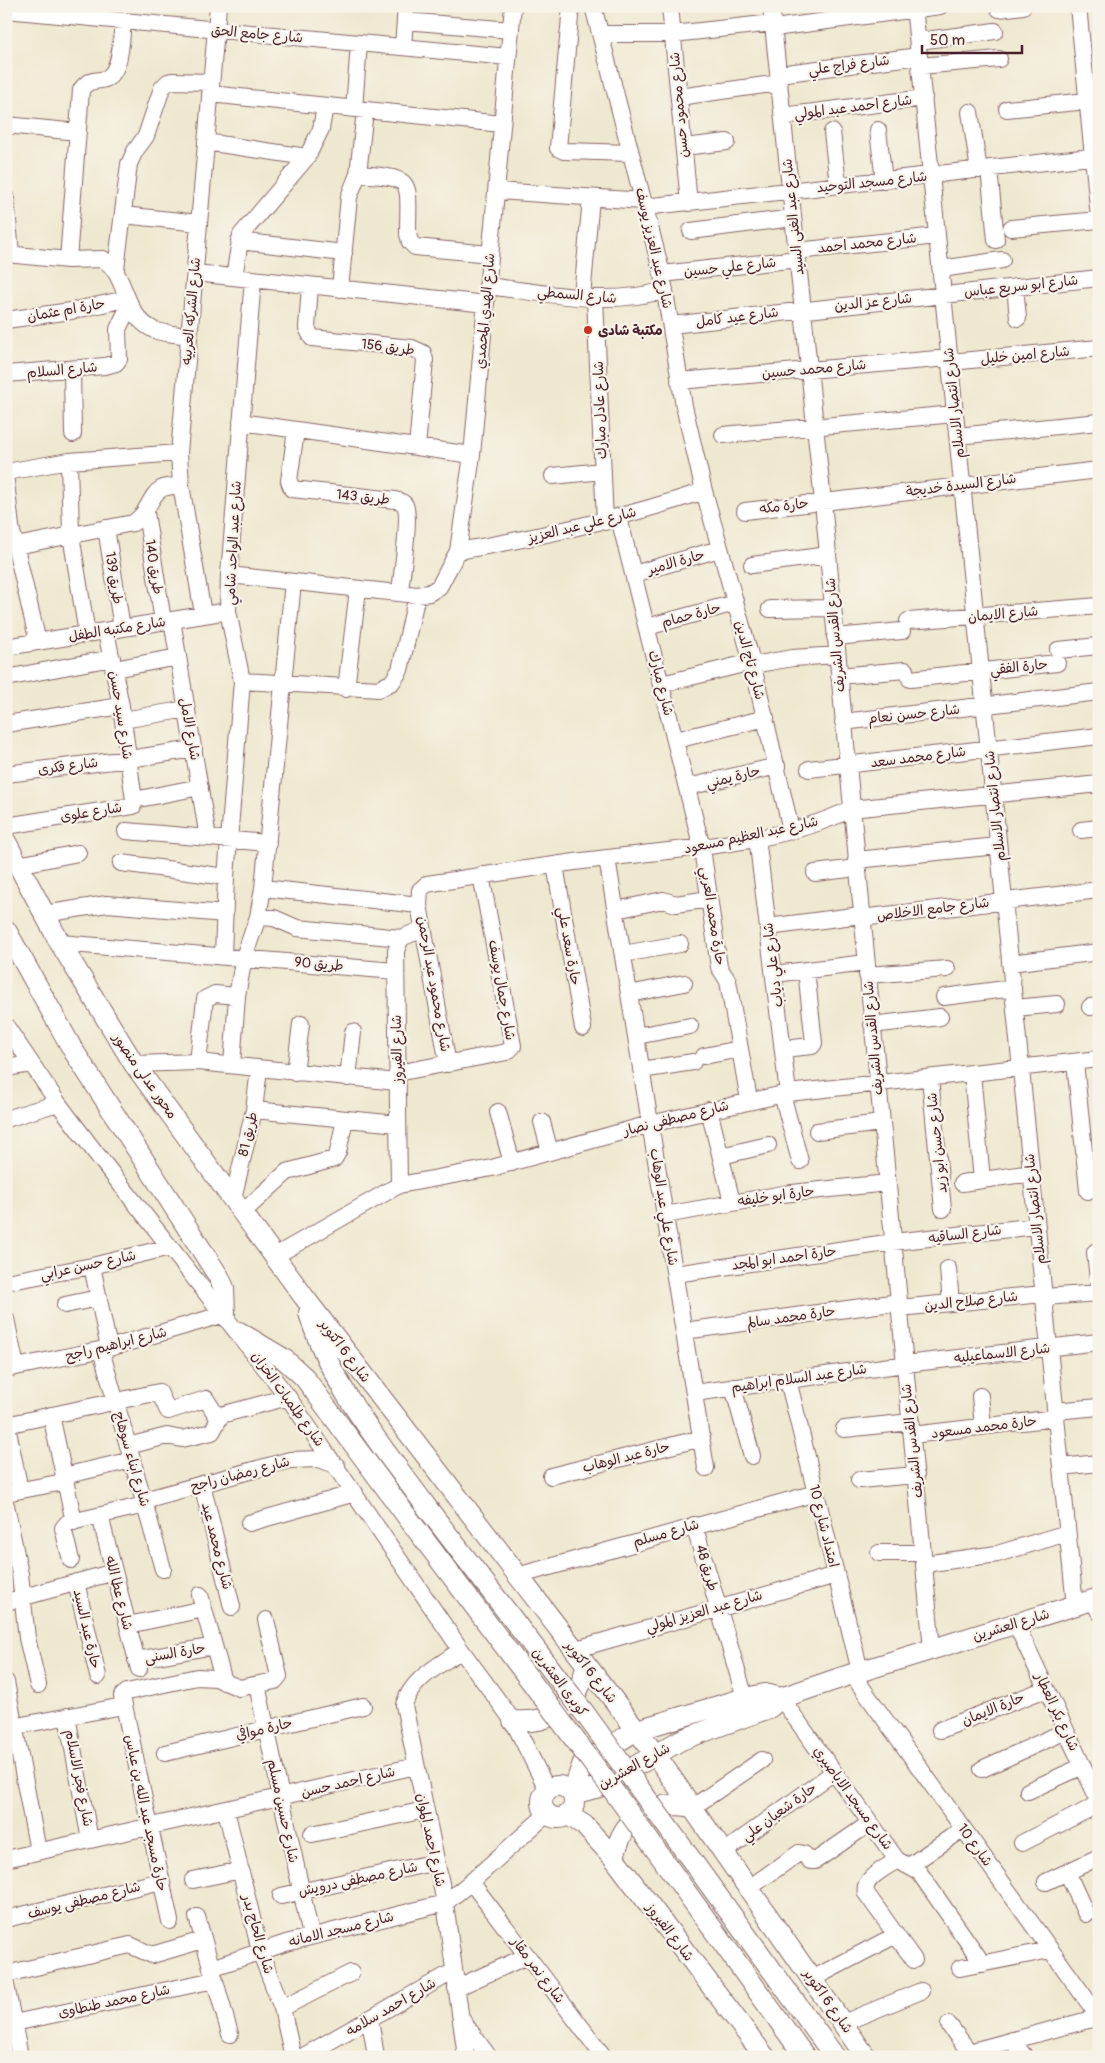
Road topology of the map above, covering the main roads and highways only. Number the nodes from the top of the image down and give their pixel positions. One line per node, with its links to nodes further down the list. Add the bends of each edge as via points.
1 (6, 842): 3 (main road, محور عدلى منصور, via 60,943 134,1064)
2 (6, 930): 4 (main road, via 73,1050 218,1277 224,1288)
3 (304, 1297): 7 (main road, شارع 6 اكتوبر); 18 (main road, كوبرى العشرين, bridge, via 319,1343 341,1387 428,1509 583,1711)
4 (225, 1314)
5 (239, 1332): 17 (main road, كوبرى العشرين, bridge, via 284,1359 304,1377 609,1786)
6 (1091, 1604): 8 (main road, شارع العشرين, via 856,1672)
7 (586, 1667): 9 (main road, via 578,1691 562,1711 547,1719); 10 (main road, شارع 6 اكتوبر)
8 (781, 1698): 10 (main road, شارع العشرين, via 765,1694 745,1698); 11 (main road, شارع العشرين, via 769,1708 681,1740)
9 (513, 1721)
10 (637, 1730): 11 (main road, شارع 6 اكتوبر); 12 (main road, شارع العشرين, via 583,1763)
11 (655, 1754): 12 (main road, شارع العشرين, via 599,1787); 13 (main road, شارع 6 اكتوبر)
12 (572, 1794): 14 (main road, via 574,1805); 14 (main road, via 558,1785 547,1789 541,1802 547,1814 557,1818)
13 (693, 1807): 15 (main road, via 657,1806 640,1813 622,1833); 19 (main road, شارع 6 اكتوبر)
14 (568, 1815): 15 (main road, شارع الفيروز, via 584,1825)
15 (614, 1858): 16 (main road, شارع الفيروز)
16 (765, 2057)
17 (805, 2057)
18 (834, 2057)
19 (866, 2057)

